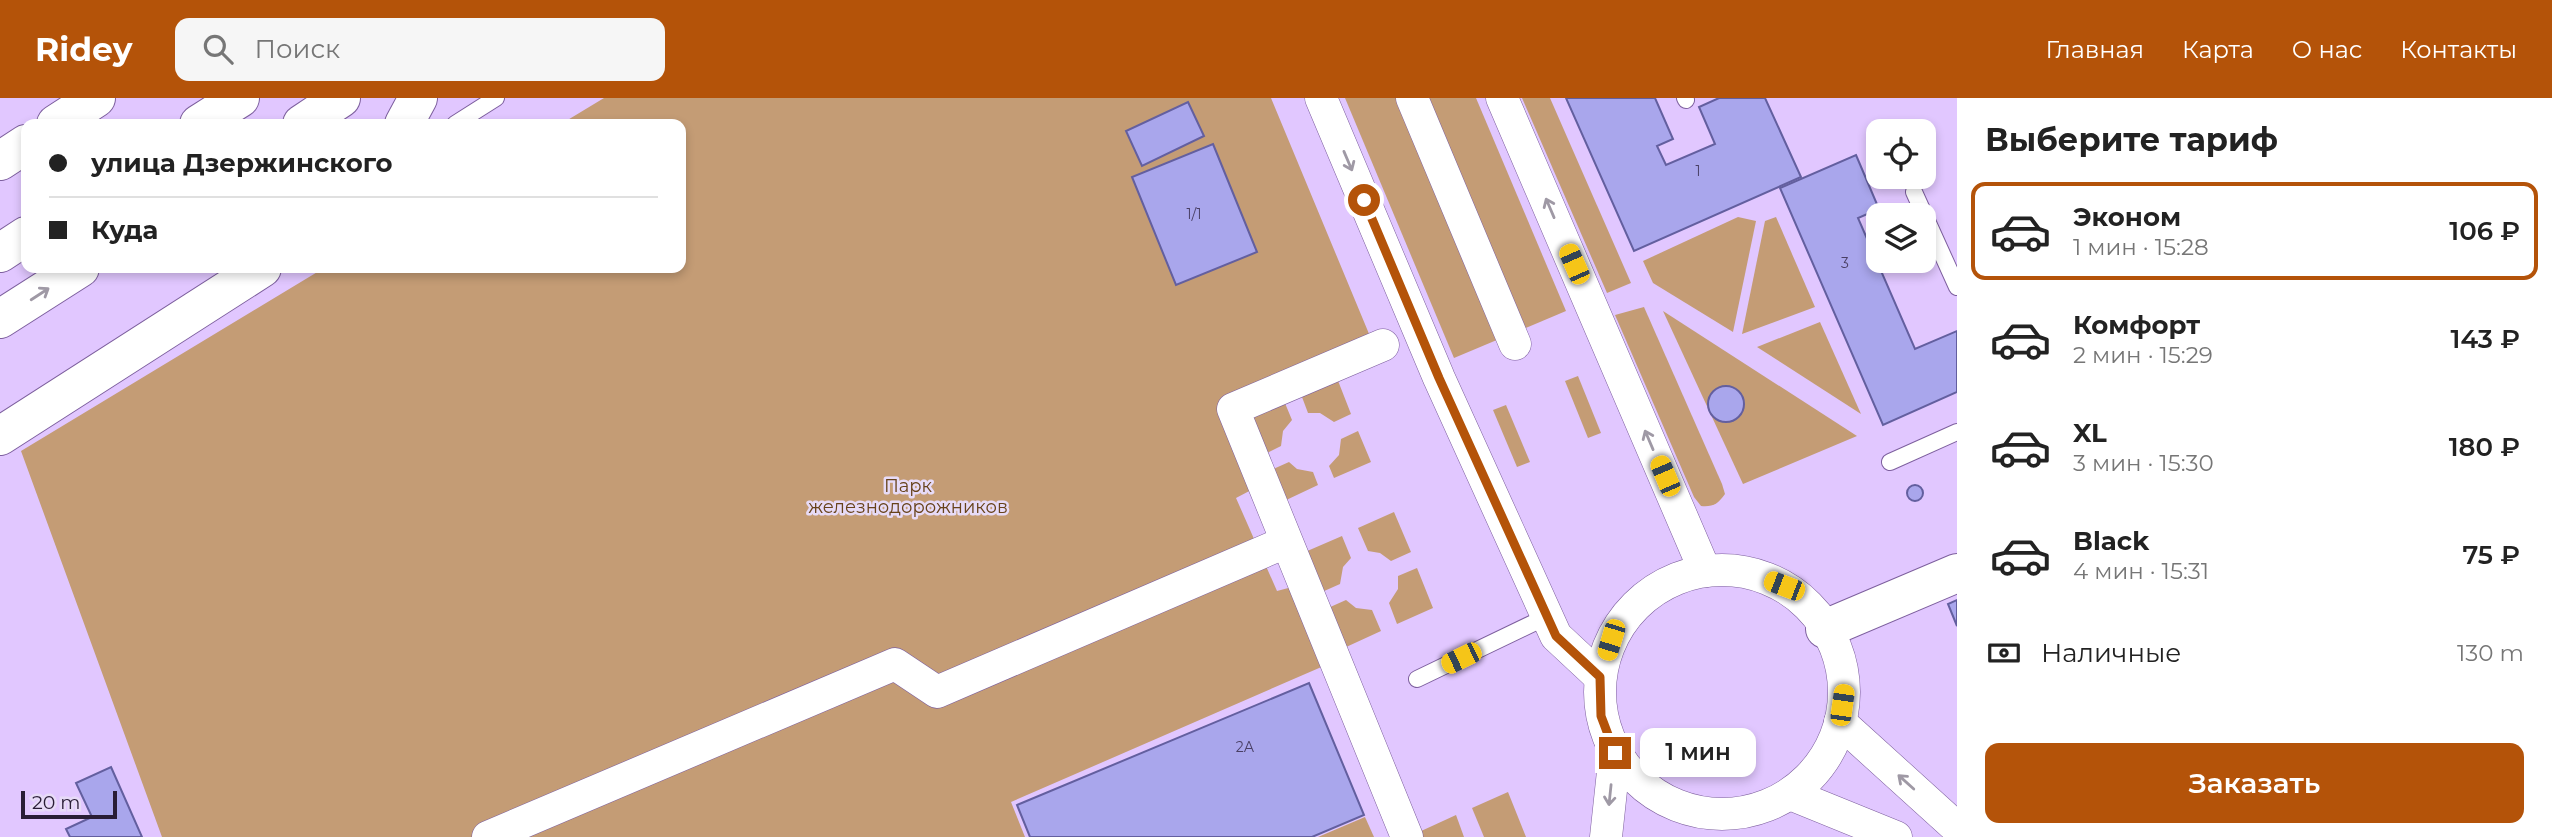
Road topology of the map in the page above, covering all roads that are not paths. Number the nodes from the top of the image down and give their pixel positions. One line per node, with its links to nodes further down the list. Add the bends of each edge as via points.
1 (96, 98): 9 (street)
2 (341, 98): 11 (street)
3 (418, 98): 12 (street)
4 (496, 98): 13 (lane)
5 (1321, 98): 31 (street, one-way to 31, via 1439,378)
6 (1412, 98): 23 (street)
7 (1502, 98): 29 (street, one-way to 7)
8 (237, 100): 10 (street)
9 (56, 114)
10 (207, 119)
11 (310, 119)
12 (407, 119)
13 (463, 119)
14 (21, 147): 15 (street)
15 (0, 160)
16 (1914, 192): 21 (lane)
17 (21, 239): 18 (street)
18 (0, 253)
19 (72, 273): 22 (street, one-way to 19)
20 (254, 273): 26 (street)
21 (1957, 287)
22 (0, 319)
23 (1516, 344)
24 (1383, 345): 28 (street, via 1233,410)
25 (1957, 432): 27 (lane)
26 (0, 436)
27 (1891, 461)
28 (1286, 542): 40 (street, via 937,692 895,664); 41 (street)
29 (1705, 570): 32 (street, via 1746,572 1784,586 1816,613); 33 (street, via 1665,583 1633,608 1611,640)
30 (1957, 573): 32 (street)
31 (1548, 616): 33 (street, via 1556,636); 34 (lane)
32 (1825, 629): 35 (street, via 1837,648 1844,688)
33 (1600, 677): 36 (street, via 1601,716)
34 (1417, 679)
35 (1840, 722): 37 (street, via 1820,766); 39 (street, one-way to 35)
36 (1615, 753): 38 (street, via 1639,783 1672,804); 42 (street, one-way to 42)
37 (1790, 794): 38 (street, via 1753,811); 43 (street)
38 (1689, 825)
39 (1957, 828)
40 (488, 837)
41 (1406, 837)
42 (1606, 837)
43 (1896, 837)

